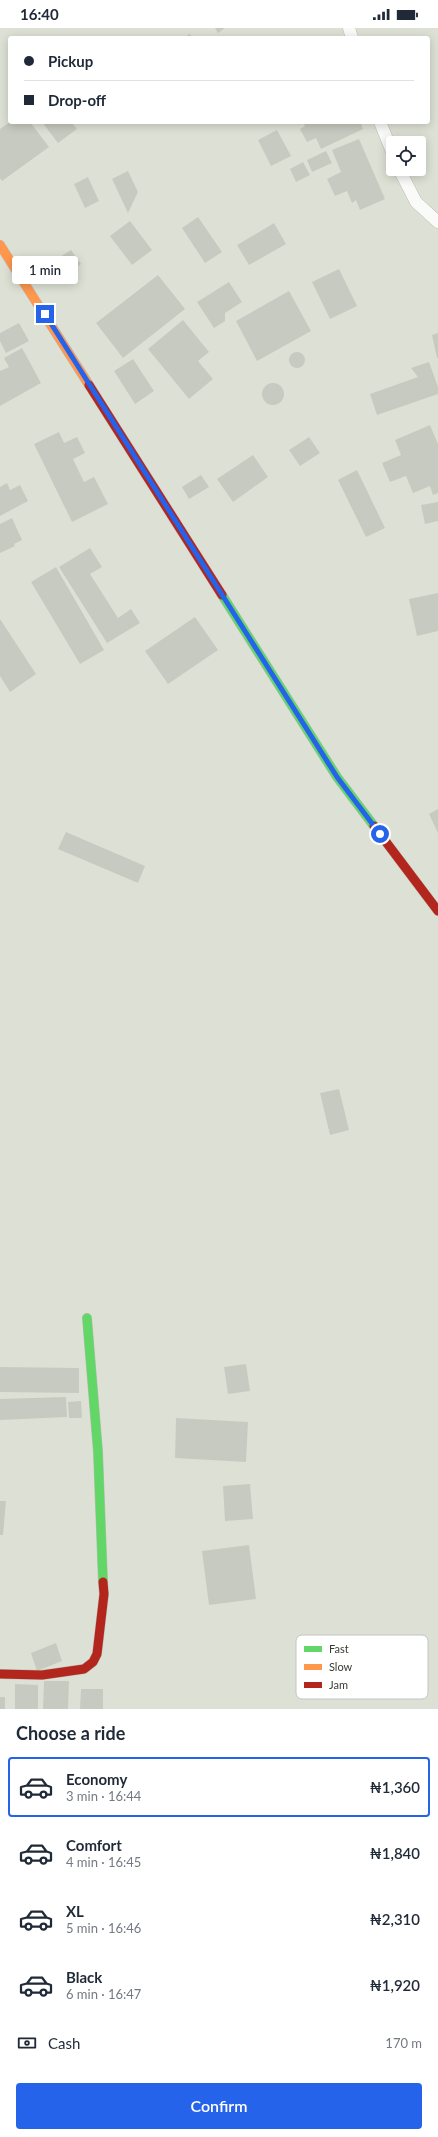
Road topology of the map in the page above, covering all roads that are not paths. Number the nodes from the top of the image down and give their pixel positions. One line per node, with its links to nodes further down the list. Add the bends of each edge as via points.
1 (381, 124): 2 (lane)
2 (386, 137)
3 (403, 176): 4 (lane, via 416,202)
4 (438, 222)
5 (0, 245): 6 (street, via 337,777)
6 (438, 911)
7 (87, 1318): 8 (street, via 98,1452 104,1594 98,1654 94,1662 84,1669 42,1675)
8 (0, 1674)

